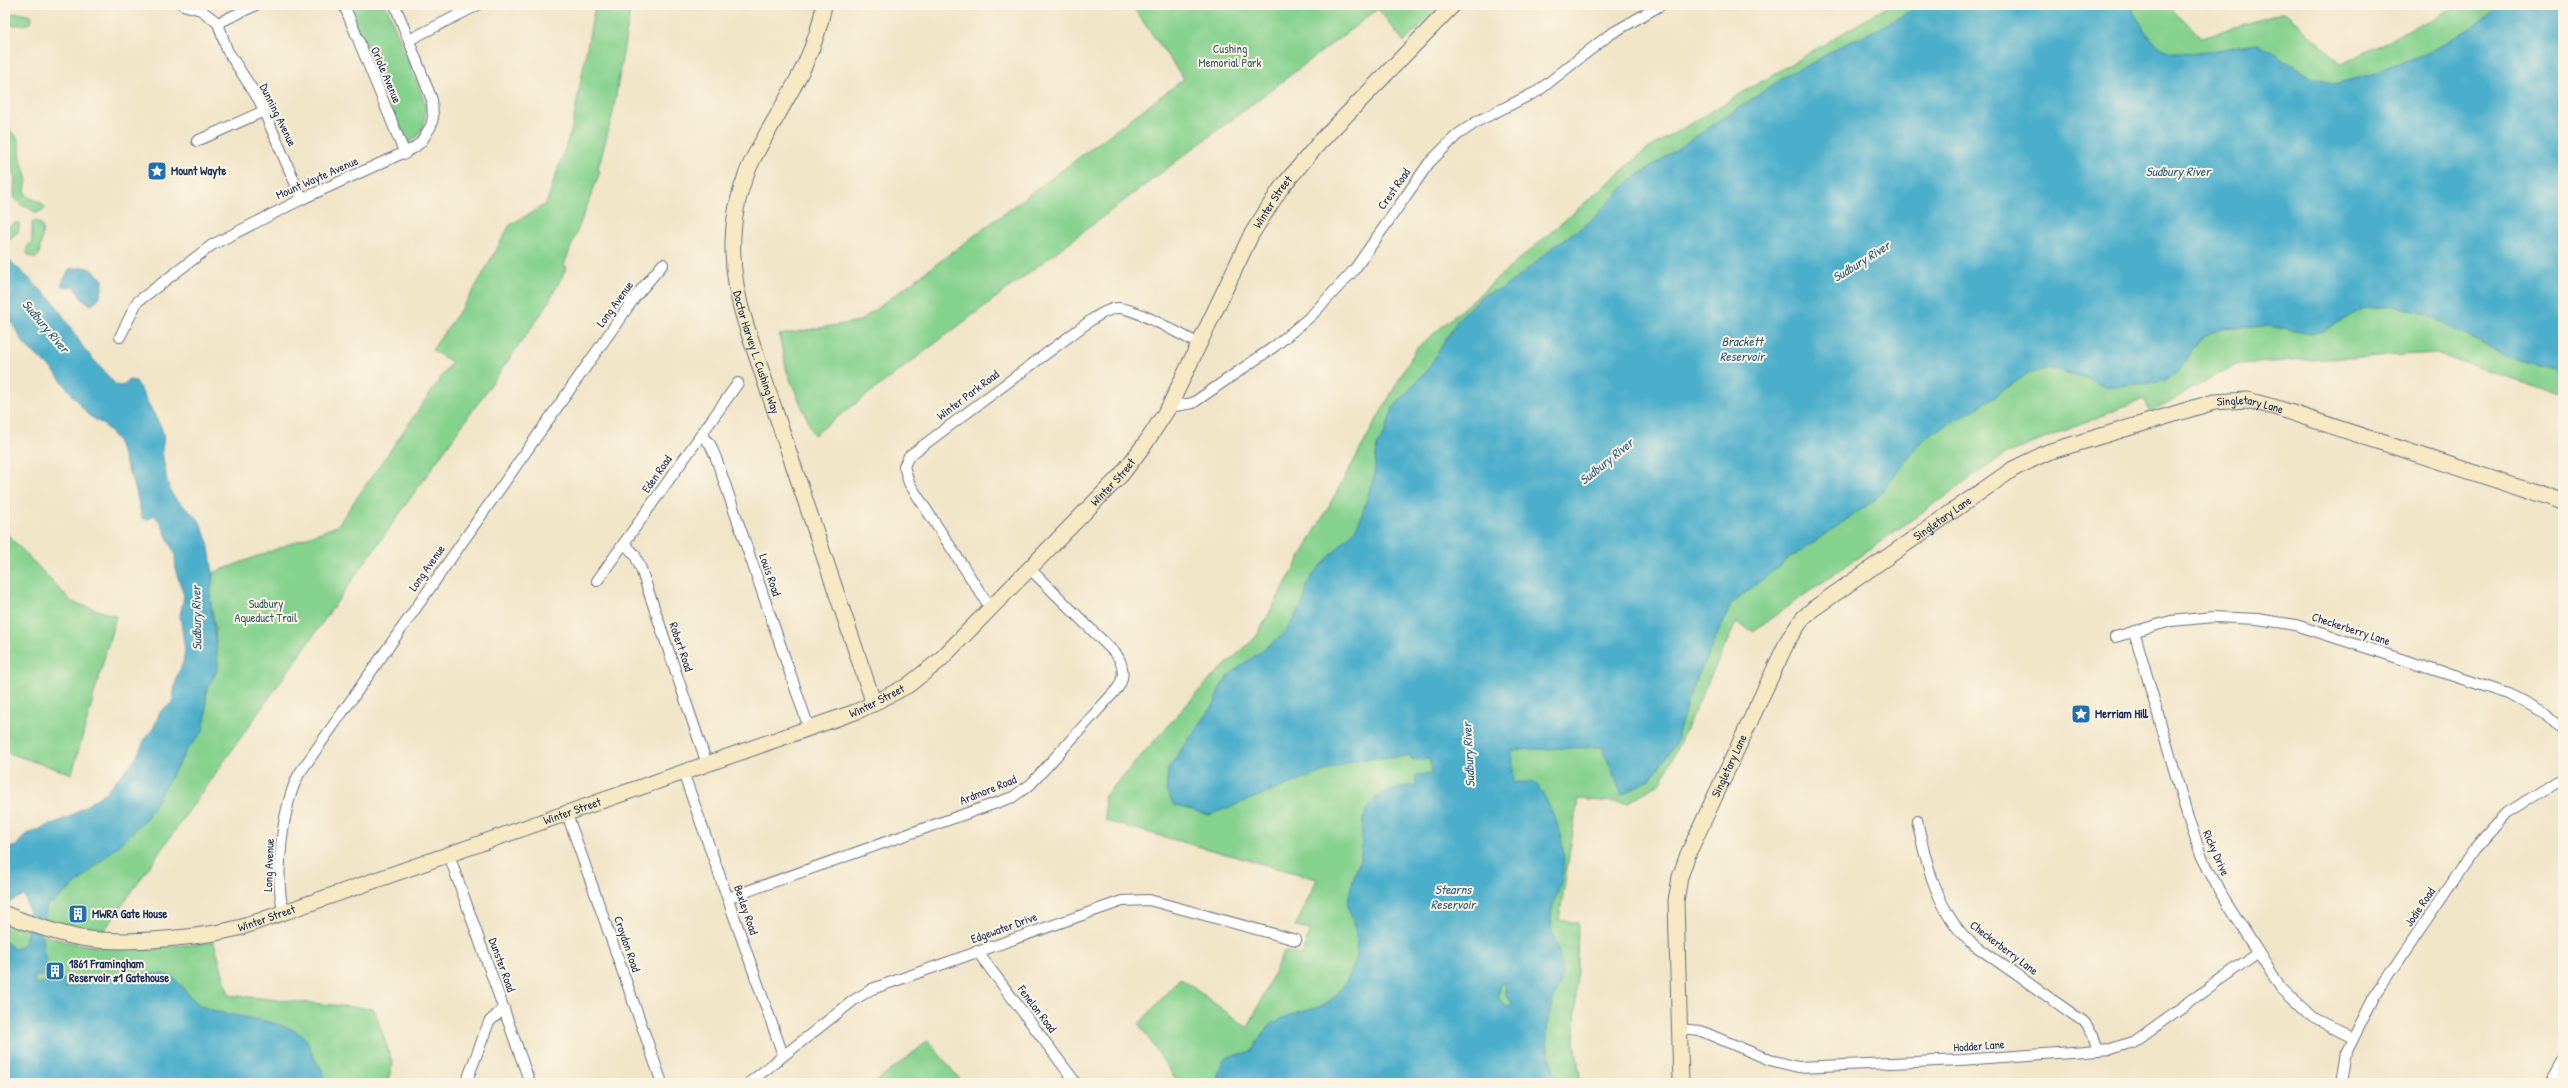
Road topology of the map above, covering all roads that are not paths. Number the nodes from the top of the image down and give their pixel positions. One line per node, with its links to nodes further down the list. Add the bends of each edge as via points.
1 (183, 5): 9 (street, via 201,10)
2 (256, 5): 9 (street)
3 (344, 5): 13 (street, Oriole Avenue)
4 (395, 5): 10 (street, Mount Wayte Avenue)
5 (478, 5): 10 (street)
6 (824, 5): 28 (street, Doctor Harvey L. Cushing Way, via 807,64 753,160 741,190 734,221 733,271 746,325)
7 (1453, 5): 17 (street, Winter Street, via 1328,134 1281,188 1252,235)
8 (1661, 5): 19 (street, Crest Road, via 1609,35 1538,91 1478,121 1457,135 1429,163 1354,270 1311,316 1279,343 1212,391 1188,405)
9 (218, 23): 11 (street, Dunning Avenue, via 227,50)
10 (409, 40): 13 (street, Mount Wayte Avenue, via 431,96 433,117 431,126 421,142)
11 (264, 111): 12 (street); 14 (street, Dunning Avenue)
12 (197, 141)
13 (405, 154): 14 (street, Mount Wayte Avenue)
14 (302, 199): 16 (street, Mount Wayte Avenue, via 201,252 137,302)
15 (663, 264): 39 (street, Long Avenue, via 630,304 299,774 288,798 283,828 281,894)
16 (120, 338)
17 (1199, 344): 19 (street, Winter Street); 25 (street, Winter Park Road, via 1134,312 1117,308 1109,310 1094,318 909,456 904,466 906,478)
18 (738, 383): 20 (street, Eden Road)
19 (1169, 407): 23 (street, Winter Street, via 1122,474)
20 (701, 435): 22 (street, Eden Road); 29 (street, Louis Road, via 710,444 716,458)
21 (2563, 502): 44 (street, Singletary Lane, via 2274,407 2237,399 2214,402 2048,452 2024,462 1824,601 1803,618 1795,629 1691,846 1680,877 1676,915)
22 (624, 543): 24 (street, Eden Road); 31 (street, Robert Road, via 635,555 641,569)
23 (1030, 569): 25 (street, Winter Street); 37 (street, Ardmore Road, via 1116,654 1123,671 1121,684 1117,689 1031,784 1013,797)
24 (597, 581)
25 (991, 609): 28 (street, Winter Street, via 918,679)
26 (2134, 631): 27 (street, Checkerberry Lane); 30 (street, Checkerberry Lane, via 2171,621 2214,617 2257,619 2296,626 2509,694 2535,706); 42 (street, Ricky Drive, via 2194,837 2220,892)
27 (2115, 637)
28 (874, 704): 29 (street, Winter Street)
29 (809, 728): 31 (street, Winter Street)
30 (2563, 731)
31 (707, 764): 32 (street, Winter Street)
32 (683, 772): 34 (street, Winter Street); 37 (street, Bexley Road)
33 (2563, 778): 45 (street, Jodie Road, via 2521,802 2484,838 2374,997)
34 (567, 814): 36 (street, Winter Street); 51 (street, Croydon Road)
35 (1917, 820): 46 (street, Checkerberry Lane, via 1935,886 1944,908 1956,926 1970,942 2084,1022 2093,1034)
36 (449, 855): 39 (street, Winter Street); 43 (street, Dunster Road)
37 (728, 898): 47 (street, Bexley Road)
38 (5, 914): 39 (street, Winter Street, via 53,931 104,940 188,936 235,929)
39 (284, 914)
40 (1296, 940): 41 (street, Edgewater Drive, via 1150,900 1130,900 1113,903)
41 (977, 951): 47 (street, Edgewater Drive, via 862,994); 53 (street, Fenelon Road)
42 (2257, 953): 45 (street, Ricky Drive, via 2281,988 2303,1010 2326,1026); 46 (street, Hodder Lane, via 2135,1041 2120,1047)
43 (504, 1008): 49 (street, via 489,1022); 50 (street, Dunster Road)
44 (1679, 1029): 46 (street, Hodder Lane, via 1701,1030 1770,1060 1798,1067 1961,1060); 54 (street, Singletary Lane)
45 (2352, 1038): 55 (street, Jodie Road, via 2344,1064)
46 (2098, 1050)
47 (783, 1056): 52 (street, Edgewater Drive)
48 (2563, 1060): 56 (street)
49 (466, 1083)
50 (530, 1083)
51 (662, 1083)
52 (749, 1083)
53 (1076, 1083)
54 (1682, 1083)
55 (2342, 1083)
56 (2550, 1083)

